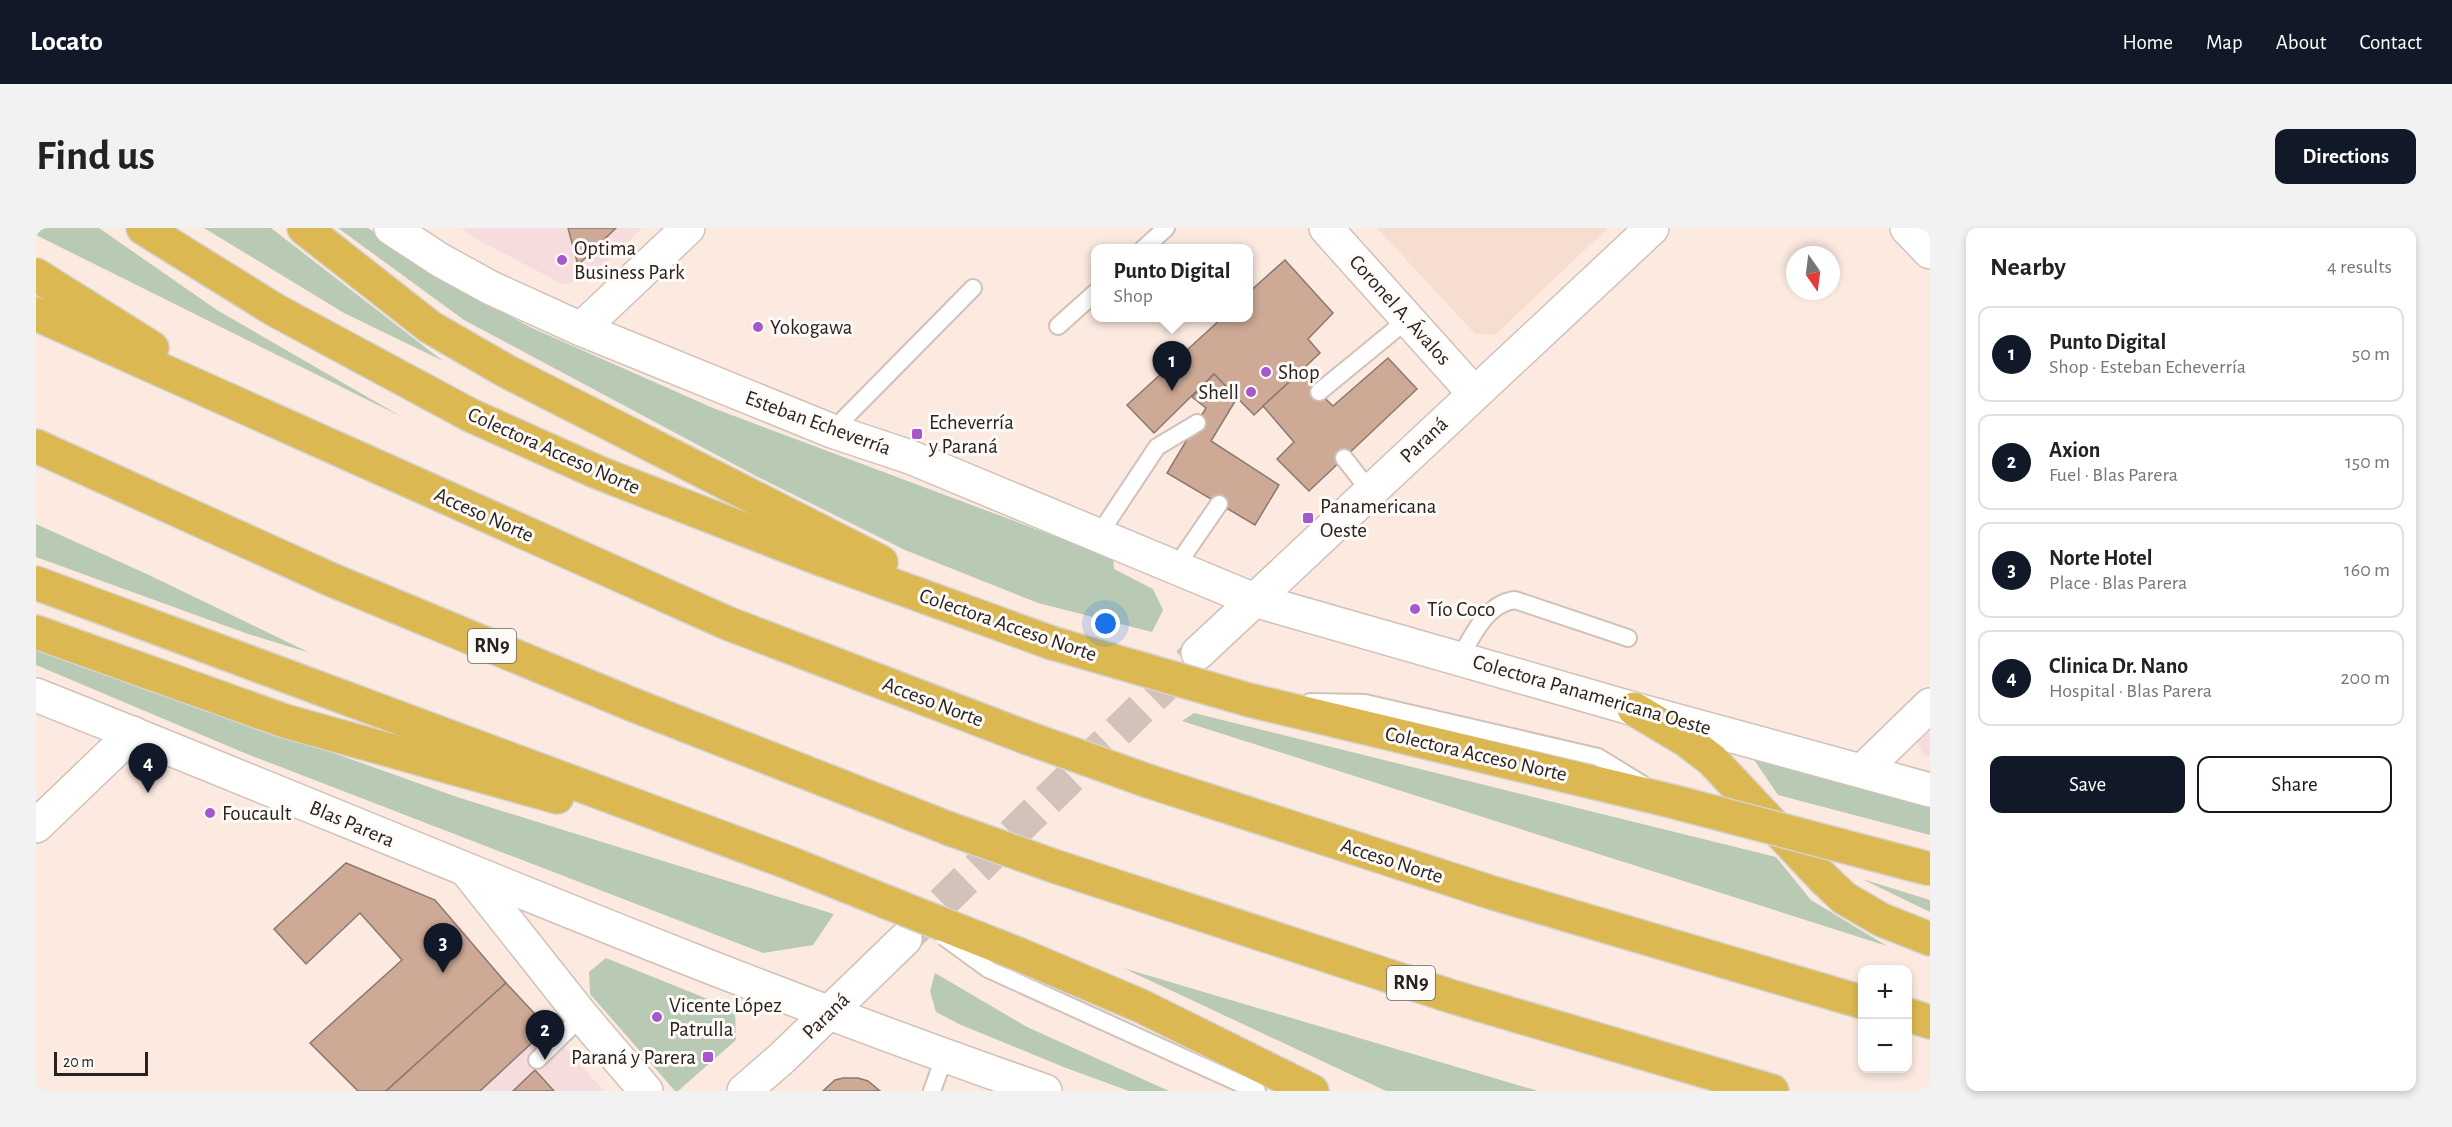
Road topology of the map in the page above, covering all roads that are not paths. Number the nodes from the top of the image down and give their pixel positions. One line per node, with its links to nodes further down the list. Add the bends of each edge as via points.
1 (143, 228): 33 (highway, Colectora Acceso Norte, via 274,310 470,415 597,472)
2 (304, 228): 33 (highway, via 430,327 506,371 807,526)
3 (391, 228): 17 (street, Esteban Echeverría, via 491,288)
4 (688, 228): 17 (street)
5 (1166, 228): 9 (lane)
6 (1326, 228): 15 (street, Coronel A. Ávalos)
7 (1652, 228): 19 (street, Paraná)
8 (1907, 228): 10 (street)
9 (1148, 244)
10 (1930, 252)
11 (36, 275): 20 (highway)
12 (973, 288): 22 (lane)
13 (1091, 296): 16 (lane)
14 (36, 314): 20 (highway, Acceso Norte)
15 (1408, 319): 18 (lane); 19 (street, Coronel A. Ávalos)
16 (1058, 326)
17 (581, 329): 22 (street, Esteban Echeverría)
18 (1319, 392)
19 (1474, 393): 25 (street, Paraná)
20 (258, 414): 48 (highway, Acceso Norte, bridge, via 727,623 1025,737 1493,893)
21 (1197, 423): 27 (lane, via 1157,447)
22 (832, 431): 27 (street, Esteban Echeverría, via 910,457)
23 (37, 447): 62 (highway, RN9, bridge, via 343,584 631,704 950,829 1450,996)
24 (1344, 458): 25 (lane)
25 (1370, 490): 30 (street, Paraná)
26 (1219, 504): 28 (lane)
27 (1098, 536): 28 (street, Esteban Echeverría)
28 (1175, 568): 30 (street, Esteban Echeverría)
29 (36, 584): 43 (highway)
30 (1254, 600): 34 (street, Paraná); 35 (street, Colectora Panamericana Oeste)
31 (36, 632): 43 (highway, via 285,721)
32 (1628, 638): 35 (lane, via 1515,600 1499,603 1477,628)
33 (1047, 642): 44 (highway, Colectora Acceso Norte, bridge, via 1250,700 1670,801)
34 (1198, 653)
35 (1460, 658): 38 (street, Colectora Panamericana Oeste)
36 (36, 694): 39 (street, Blas Parera)
37 (1930, 705): 40 (street)
38 (1634, 709): 40 (street, Colectora Panamericana Oeste); 47 (highway, via 1712,760 1844,898 1882,920)
39 (133, 733): 42 (street); 45 (street, Blas Parera)
40 (1863, 770): 41 (street, Colectora Panamericana Oeste)
41 (1930, 790)
42 (36, 826)
43 (790, 863): 46 (highway)
44 (1930, 869)
45 (468, 872): 49 (street, Blas Parera); 50 (street, Blas Parera)
46 (905, 924): 49 (street, Paraná); 60 (lane, bridge, via 988,969); 61 (highway, bridge, via 1018,954 1141,1006)
47 (1930, 939)
48 (1858, 1001)
49 (829, 1013): 53 (street, Blas Parera); 57 (street, Paraná)
50 (582, 1016): 54 (lane); 56 (street, Blas Parera)
51 (1912, 1016): 52 (highway)
52 (1930, 1022)
53 (945, 1055): 55 (street, Blas Parera); 58 (lane)
54 (537, 1060)
55 (1013, 1086): 59 (street, Blas Parera)
56 (646, 1091)
57 (744, 1091)
58 (932, 1091)
59 (1046, 1091)
60 (1257, 1091)
61 (1312, 1091)
62 (1772, 1091)

